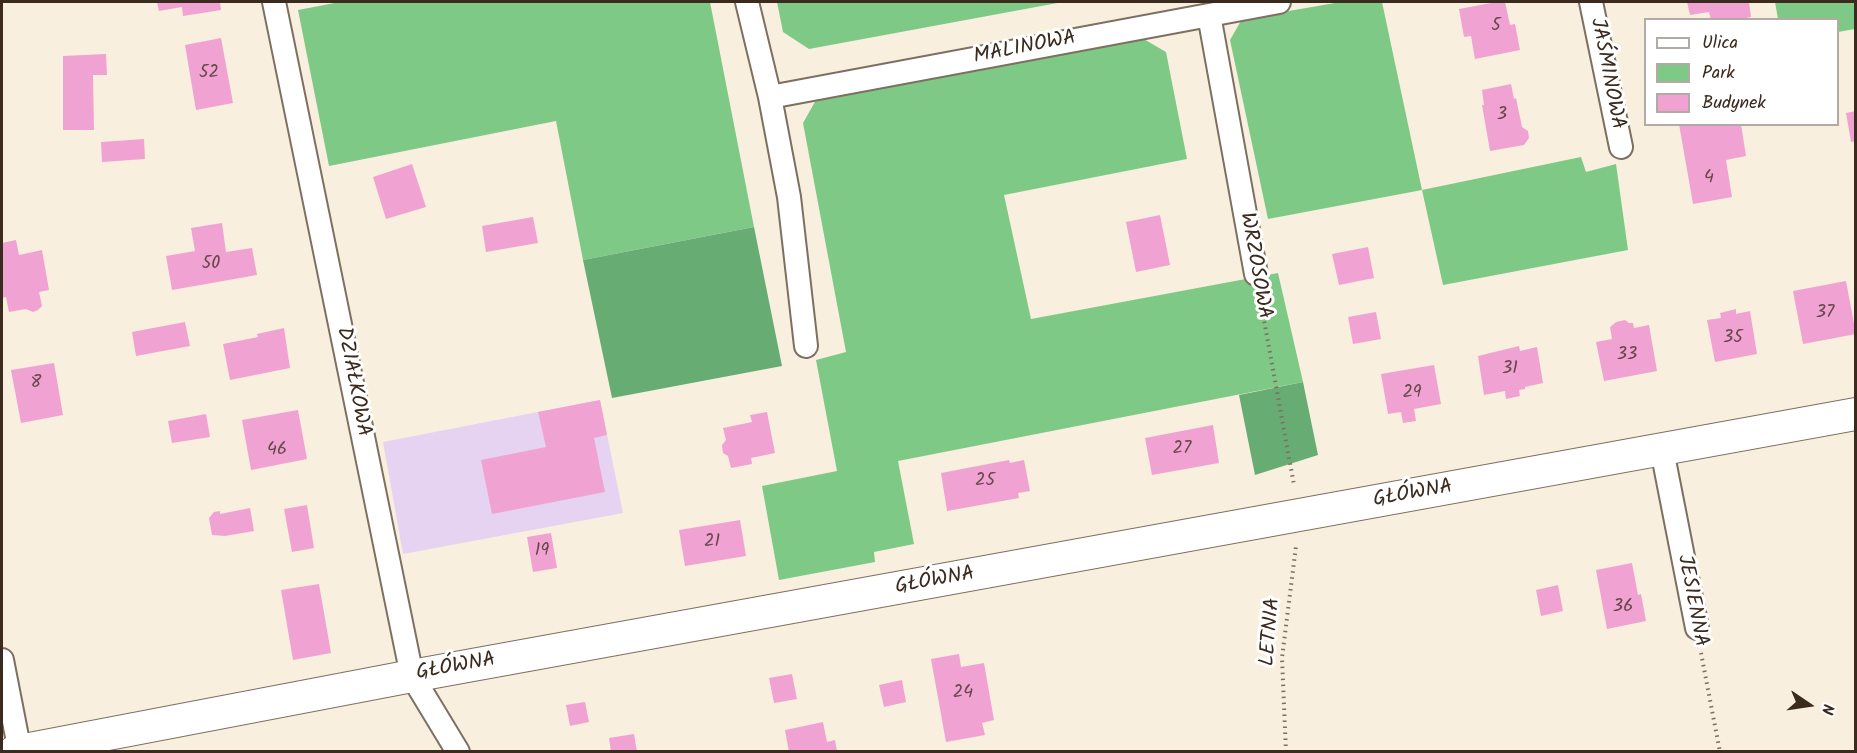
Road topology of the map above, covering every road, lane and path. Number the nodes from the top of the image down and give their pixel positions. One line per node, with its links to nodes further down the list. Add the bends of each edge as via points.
1 (274, 2): 15 (street, DZIAŁKOWA)
2 (747, 2): 6 (street)
3 (1279, 2): 5 (street, MALINOWA)
4 (1591, 2): 7 (street, JAŚMINOWA)
5 (1209, 15): 6 (street, MALINOWA); 8 (street, WRZOSOWA)
6 (770, 97): 9 (street, via 789,197)
7 (1621, 147)
8 (1256, 274): 12 (path, WRZOSOWA)
9 (806, 346)
10 (1856, 414): 11 (street, GŁÓWNA)
11 (1662, 450): 12 (street, GŁÓWNA); 13 (street, JESIENNA)
12 (1300, 516): 15 (street, GŁÓWNA); 18 (path, LETNIA, via 1282,658)
13 (1697, 628): 19 (path, JESIENNA)
14 (2, 660): 16 (street)
15 (412, 676): 16 (street, GŁÓWNA); 17 (street, DZIAŁKOWA)
16 (18, 751)
17 (458, 752)
18 (1286, 752)
19 (1720, 752)

